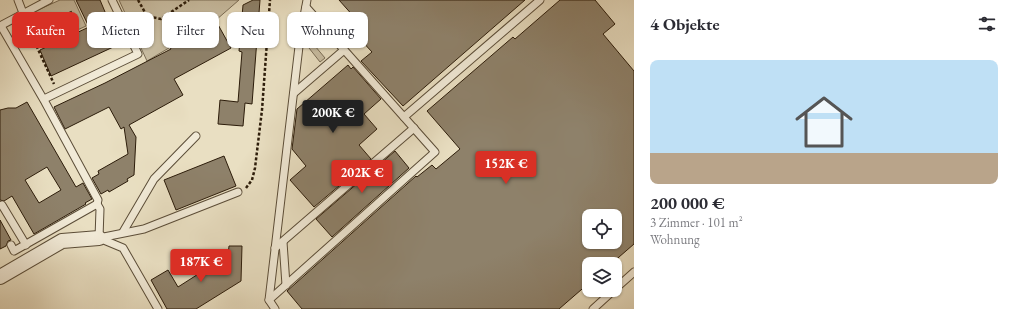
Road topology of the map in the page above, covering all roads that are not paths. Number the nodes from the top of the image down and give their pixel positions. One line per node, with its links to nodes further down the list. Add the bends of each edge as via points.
1 (18, 0): 6 (lane)
2 (48, 0): 7 (lane)
3 (112, 0): 12 (lane, via 138,54)
4 (540, 0): 13 (lane)
5 (307, 3): 10 (lane); 11 (lane)
6 (23, 12)
7 (25, 12)
8 (12, 19): 9 (lane)
9 (0, 26): 12 (lane)
10 (344, 50): 11 (lane); 13 (lane)
11 (294, 93): 24 (lane)
12 (44, 99): 17 (lane, via 98,200)
13 (404, 117): 14 (lane)
14 (414, 128): 21 (lane); 28 (lane, via 435,152)
15 (196, 136): 19 (lane, via 154,180)
16 (238, 192): 19 (lane, via 144,229)
17 (97, 204): 20 (lane, via 100,209); 23 (lane)
18 (2, 205): 23 (lane)
19 (123, 232): 20 (lane)
20 (99, 238): 26 (street, via 62,241); 31 (lane, via 123,248)
21 (283, 242): 24 (lane); 28 (lane)
22 (11, 245): 23 (lane, via 14,251)
23 (26, 245)
24 (275, 248): 30 (lane)
25 (634, 272): 27 (lane)
26 (0, 277)
27 (622, 283)
28 (286, 285): 30 (lane)
29 (607, 297): 33 (lane)
30 (269, 300): 32 (lane)
31 (158, 309)
32 (275, 309)
33 (593, 309)

